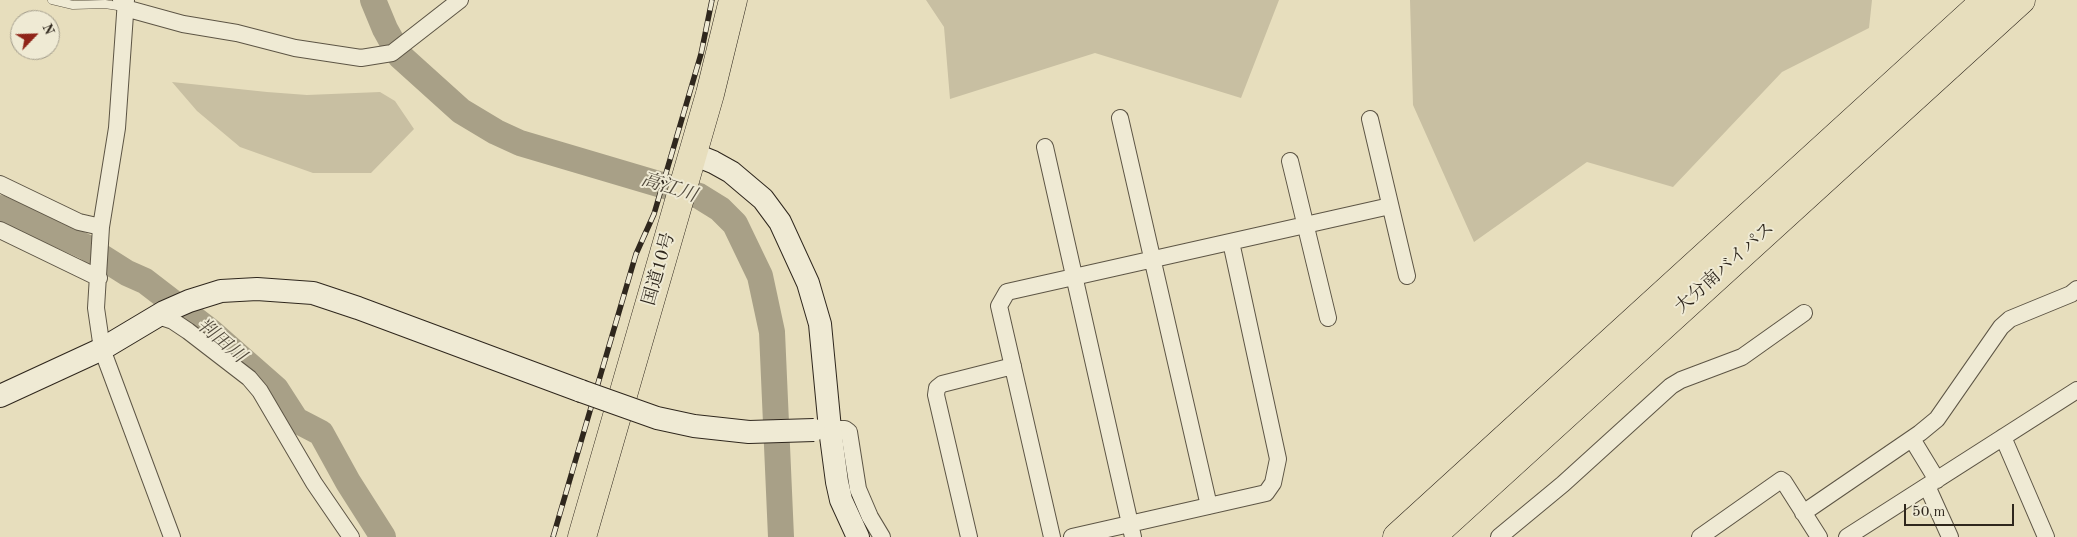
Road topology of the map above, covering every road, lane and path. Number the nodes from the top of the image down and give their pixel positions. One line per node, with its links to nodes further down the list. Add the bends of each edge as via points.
1 (52, 0): 6 (lane, via 73,5)
2 (460, 0): 6 (street, via 392,53 361,58 295,48 237,33 183,24)
3 (733, 0): 11 (highway, 国道10号)
4 (1986, 0): 46 (highway, 大分南バイパス)
5 (2021, 0): 47 (highway, 大分南バイパス)
6 (124, 2): 15 (street, via 117,128)
7 (1120, 118): 18 (street)
8 (1370, 119): 13 (street)
9 (1046, 147): 20 (street)
10 (1290, 161): 14 (street)
11 (690, 164): 30 (street, via 720,166 756,192 786,235 808,283 819,318 824,352); 40 (highway, 国道10号)
12 (0, 184): 15 (street, via 79,222)
13 (1390, 206): 14 (street); 19 (street)
14 (1306, 225): 17 (street); 25 (street)
15 (101, 227): 21 (street)
16 (0, 230): 21 (street)
17 (1230, 242): 18 (street); 34 (street, via 1278,459 1266,493)
18 (1152, 260): 20 (street); 34 (street)
19 (1407, 276)
20 (1074, 277): 27 (street, via 1007,292 1001,300 999,306); 36 (street)
21 (99, 278): 26 (street, via 96,308)
22 (2077, 289): 32 (street, via 2018,314 2001,327 1937,419)
23 (1804, 313): 48 (street, via 1742,357 1681,380 1667,389 1563,484)
24 (161, 314): 26 (street); 30 (street, bridge, via 221,290 313,293 657,418 749,432); 39 (street, via 188,331 260,390 314,483)
25 (1328, 318)
26 (102, 349): 29 (street); 38 (street)
27 (1013, 366): 43 (street, via 937,388); 44 (street)
28 (2077, 390): 31 (street)
29 (0, 396)
30 (822, 430): 41 (street, via 839,491); 42 (street, via 845,429 849,432 858,489)
31 (2003, 437): 33 (street); 52 (street)
32 (1912, 439): 33 (street); 35 (street)
33 (1932, 483): 50 (street); 51 (street)
34 (1209, 506): 36 (street)
35 (1804, 513): 37 (street, via 1781,480); 49 (street)
36 (1131, 530): 45 (street)
37 (1708, 535)
38 (172, 537)
39 (351, 537)
40 (582, 537)
41 (858, 537)
42 (882, 537)
43 (969, 537)
44 (1052, 537)
45 (1072, 537)
46 (1398, 537)
47 (1431, 537)
48 (1499, 537)
49 (1818, 537)
50 (1847, 537)
51 (1950, 537)
52 (2046, 537)

